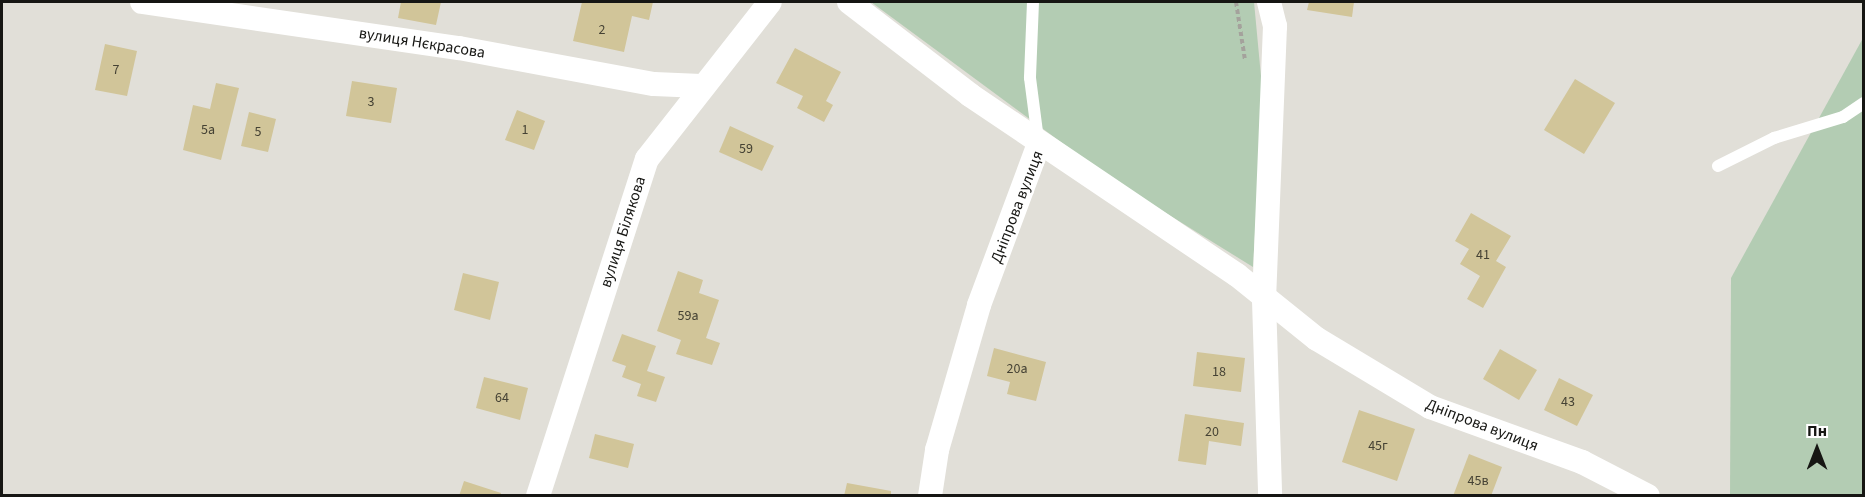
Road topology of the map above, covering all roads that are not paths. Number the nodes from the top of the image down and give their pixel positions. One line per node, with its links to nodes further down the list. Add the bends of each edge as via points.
1 (142, 2): 6 (street, вулиця Нєкрасова, via 459,48 654,84)
2 (770, 2): 6 (street, вулиця Білякова)
3 (849, 2): 8 (street)
4 (1033, 2): 8 (lane, via 1030,78)
5 (1269, 2): 10 (street, via 1275,26)
6 (701, 87): 11 (street, вулиця Білякова, via 647,159)
7 (1863, 104): 9 (lane, via 1843,117 1774,138)
8 (1039, 144): 10 (street, Дніпрова вулиця, via 1237,275); 12 (street, Дніпрова вулиця, via 979,305 937,450)
9 (1718, 166)
10 (1264, 300): 13 (street); 14 (street, Дніпрова вулиця, via 1430,407 1582,462)
11 (538, 495)
12 (930, 495)
13 (1270, 495)
14 (1648, 495)

